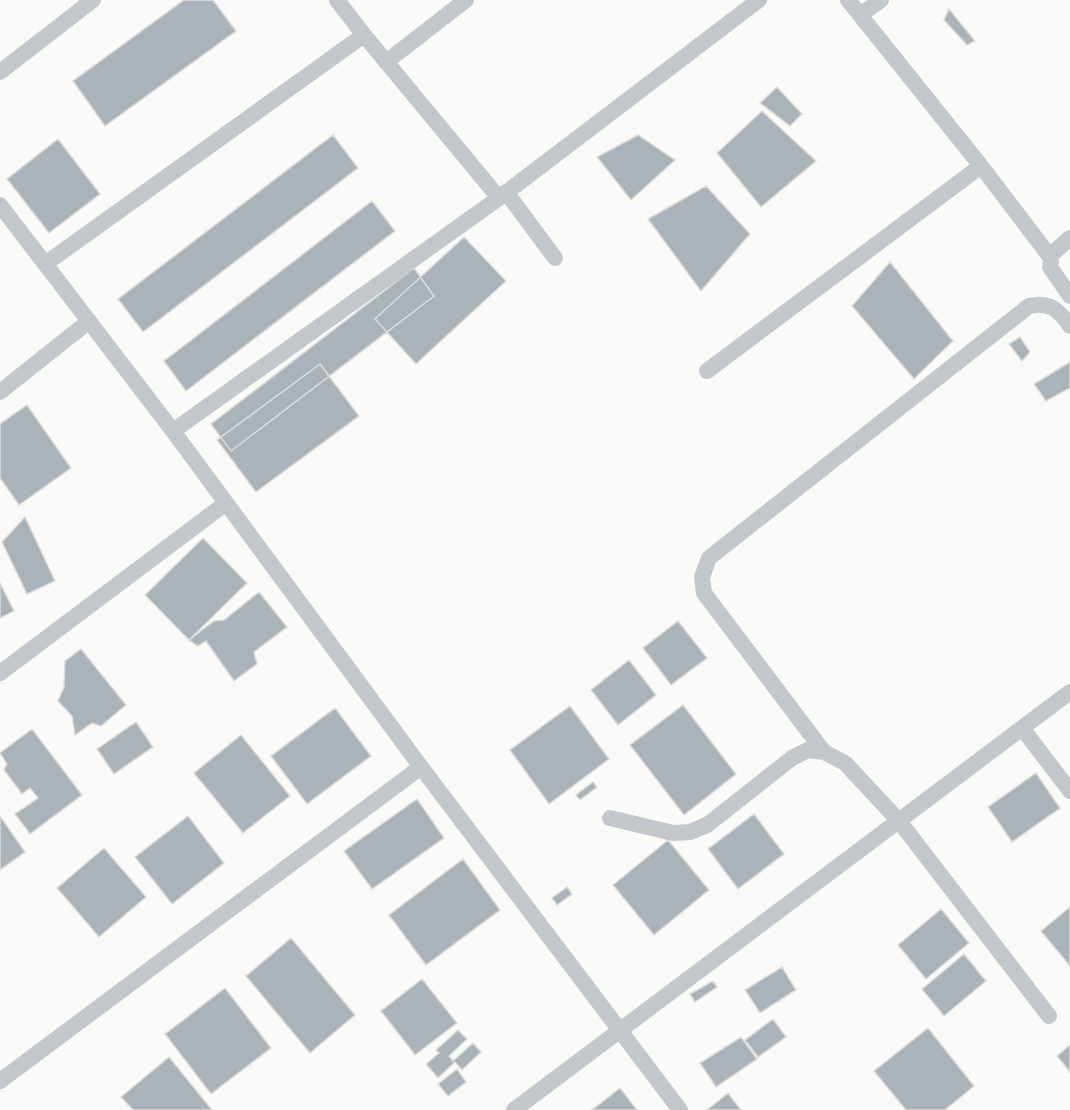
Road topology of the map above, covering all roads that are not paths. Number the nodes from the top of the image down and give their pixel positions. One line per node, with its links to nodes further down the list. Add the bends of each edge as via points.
1 (93, 0): 10 (street)
2 (337, 0): 8 (street)
3 (466, 0): 9 (street)
4 (759, 0): 12 (street)
5 (848, 0): 7 (street)
6 (881, 0): 7 (street)
7 (860, 15): 11 (street)
8 (364, 35): 9 (street); 17 (street)
9 (386, 62): 12 (street)
10 (0, 72)
11 (981, 166): 16 (street); 21 (street)
12 (502, 195): 15 (street); 23 (street)
13 (0, 205): 17 (street)
14 (1070, 238): 16 (street)
15 (555, 258)
16 (1051, 258): 18 (street, via 1050,267)
17 (45, 264): 19 (street)
18 (1070, 296)
19 (88, 322): 22 (street); 23 (street)
20 (1070, 326): 28 (street, via 1051,306 1029,306 709,558 702,577 704,592)
21 (707, 371)
22 (0, 392)
23 (173, 431): 24 (street)
24 (226, 503): 25 (street); 29 (street)
25 (0, 673)
26 (1070, 692): 27 (street)
27 (1022, 728): 30 (street); 32 (street)
28 (824, 752): 31 (street, via 808,750 792,758 707,825 690,832 673,833); 32 (street, via 845,763)
29 (421, 767): 34 (street); 35 (street)
30 (1070, 791)
31 (610, 818)
32 (899, 821): 33 (street); 34 (street)
33 (1049, 1016)
34 (620, 1031): 36 (street); 37 (street)
35 (0, 1081)
36 (514, 1110)
37 (680, 1110)

